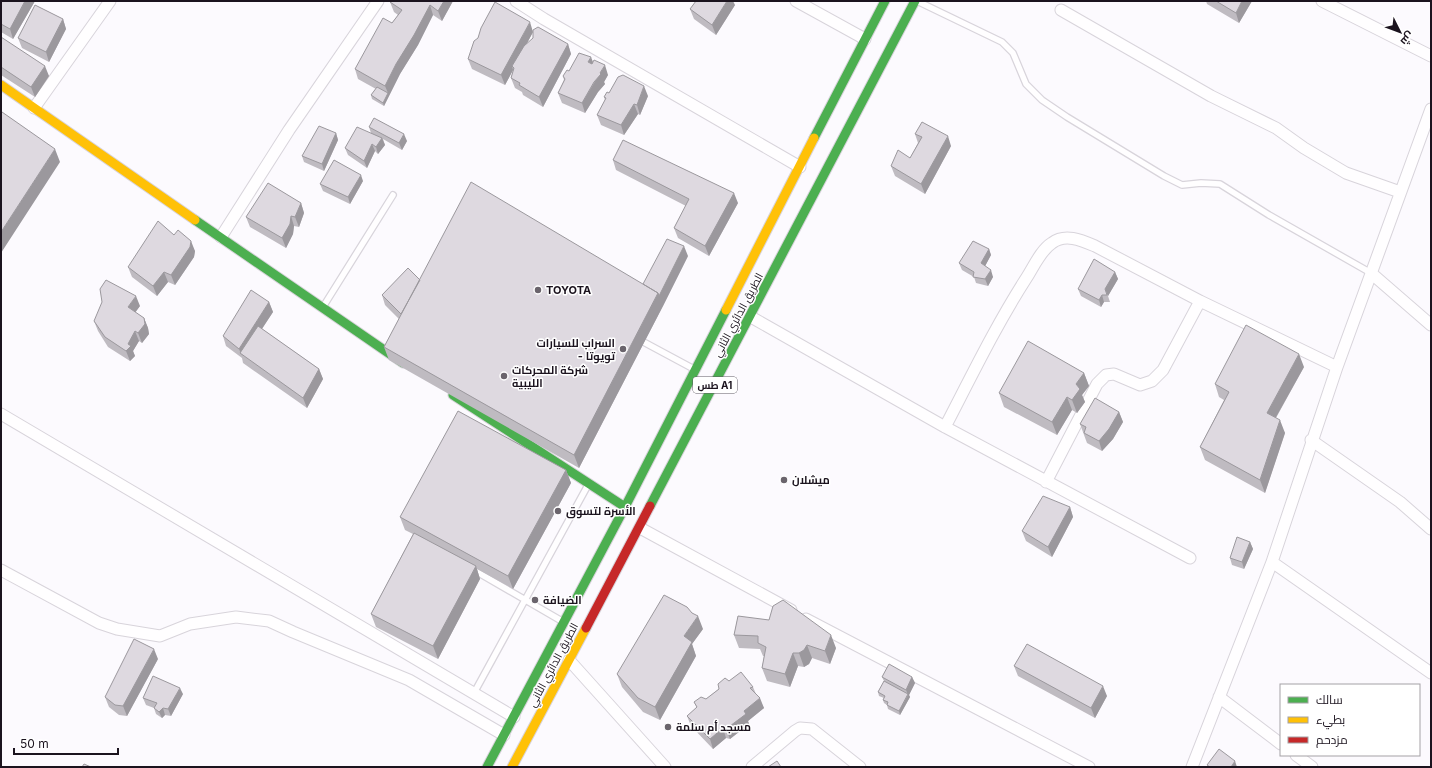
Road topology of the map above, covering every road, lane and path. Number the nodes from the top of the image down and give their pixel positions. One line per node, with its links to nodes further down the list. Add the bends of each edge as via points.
1 (110, 1): 12 (street)
2 (378, 1): 17 (street, via 289,130)
3 (516, 1): 14 (street)
4 (796, 1): 9 (street)
5 (885, 1): 9 (main road, الطريق الدائري الثاني / طس A1)
6 (916, 1): 18 (lane, via 1002,42 1013,52 1026,84 1042,100 1164,176 1182,185 1220,184); 21 (main road, الطريق الدائري الثاني / طس A1)
7 (1322, 1): 10 (street)
8 (1062, 10): 15 (street, via 1211,96 1276,128 1346,173)
9 (865, 39): 14 (main road, الطريق الدائري الثاني / طس A1)
10 (1431, 56)
11 (1, 85): 12 (main road)
12 (34, 108): 17 (main road)
13 (1431, 109): 15 (street)
14 (800, 168): 26 (main road, الطريق الدائري الثاني / طس A1)
15 (1400, 192): 18 (street)
16 (393, 196): 20 (lane)
17 (221, 237): 20 (main road)
18 (1371, 273): 22 (street); 24 (street)
19 (1200, 301): 24 (street); 29 (street, via 1120,258 1080,240 1061,238 1051,243 1040,256 1014,297); 31 (street, via 1163,370 1152,381 1140,385 1114,374 1106,375 1097,384)
20 (323, 307): 25 (main road)
21 (751, 317): 29 (street); 34 (main road, الطريق الدائري الثاني / طس A1)
22 (1431, 325)
23 (634, 336): 26 (lane)
24 (1337, 367): 30 (street)
25 (414, 370)
26 (696, 370): 33 (main road, الطريق الدائري الثاني / طس A1)
27 (448, 392): 32 (main road)
28 (1, 414): 44 (street)
29 (945, 428): 31 (street)
30 (1311, 440): 35 (street, via 1400,502); 37 (street)
31 (1046, 482): 36 (street)
32 (589, 483): 33 (main road); 40 (lane)
33 (626, 507): 41 (main road, الطريق الدائري الثاني / طس A1)
34 (640, 528): 42 (main road, الطريق الدائري الثاني / طس A1); 55 (street, via 838,636)
35 (1431, 529)
36 (1190, 558)
37 (1272, 562): 43 (street); 45 (street)
38 (466, 566): 40 (lane)
39 (1, 570): 47 (street, via 99,623 117,629 160,636 190,624 236,617 269,620 409,680)
40 (525, 599): 41 (lane); 44 (lane)
41 (564, 622): 46 (main road, الطريق الدائري الثاني / طس A1)
42 (569, 660): 51 (main road, الطريق الدائري الثاني / طس A1); 52 (street)
43 (1431, 673)
44 (474, 693): 46 (street)
45 (1219, 697): 48 (street); 56 (street)
46 (514, 717): 47 (main road, الطريق الدائري الثاني / طس A1)
47 (504, 735): 50 (main road, الطريق الدائري الثاني / طس A1)
48 (1280, 743)
49 (1297, 756): 57 (street)
50 (487, 767)
51 (512, 767)
52 (665, 767)
53 (752, 767): 54 (street, via 795,731 806,727)
54 (860, 767)
55 (1089, 767)
56 (1192, 767)
57 (1312, 767)

